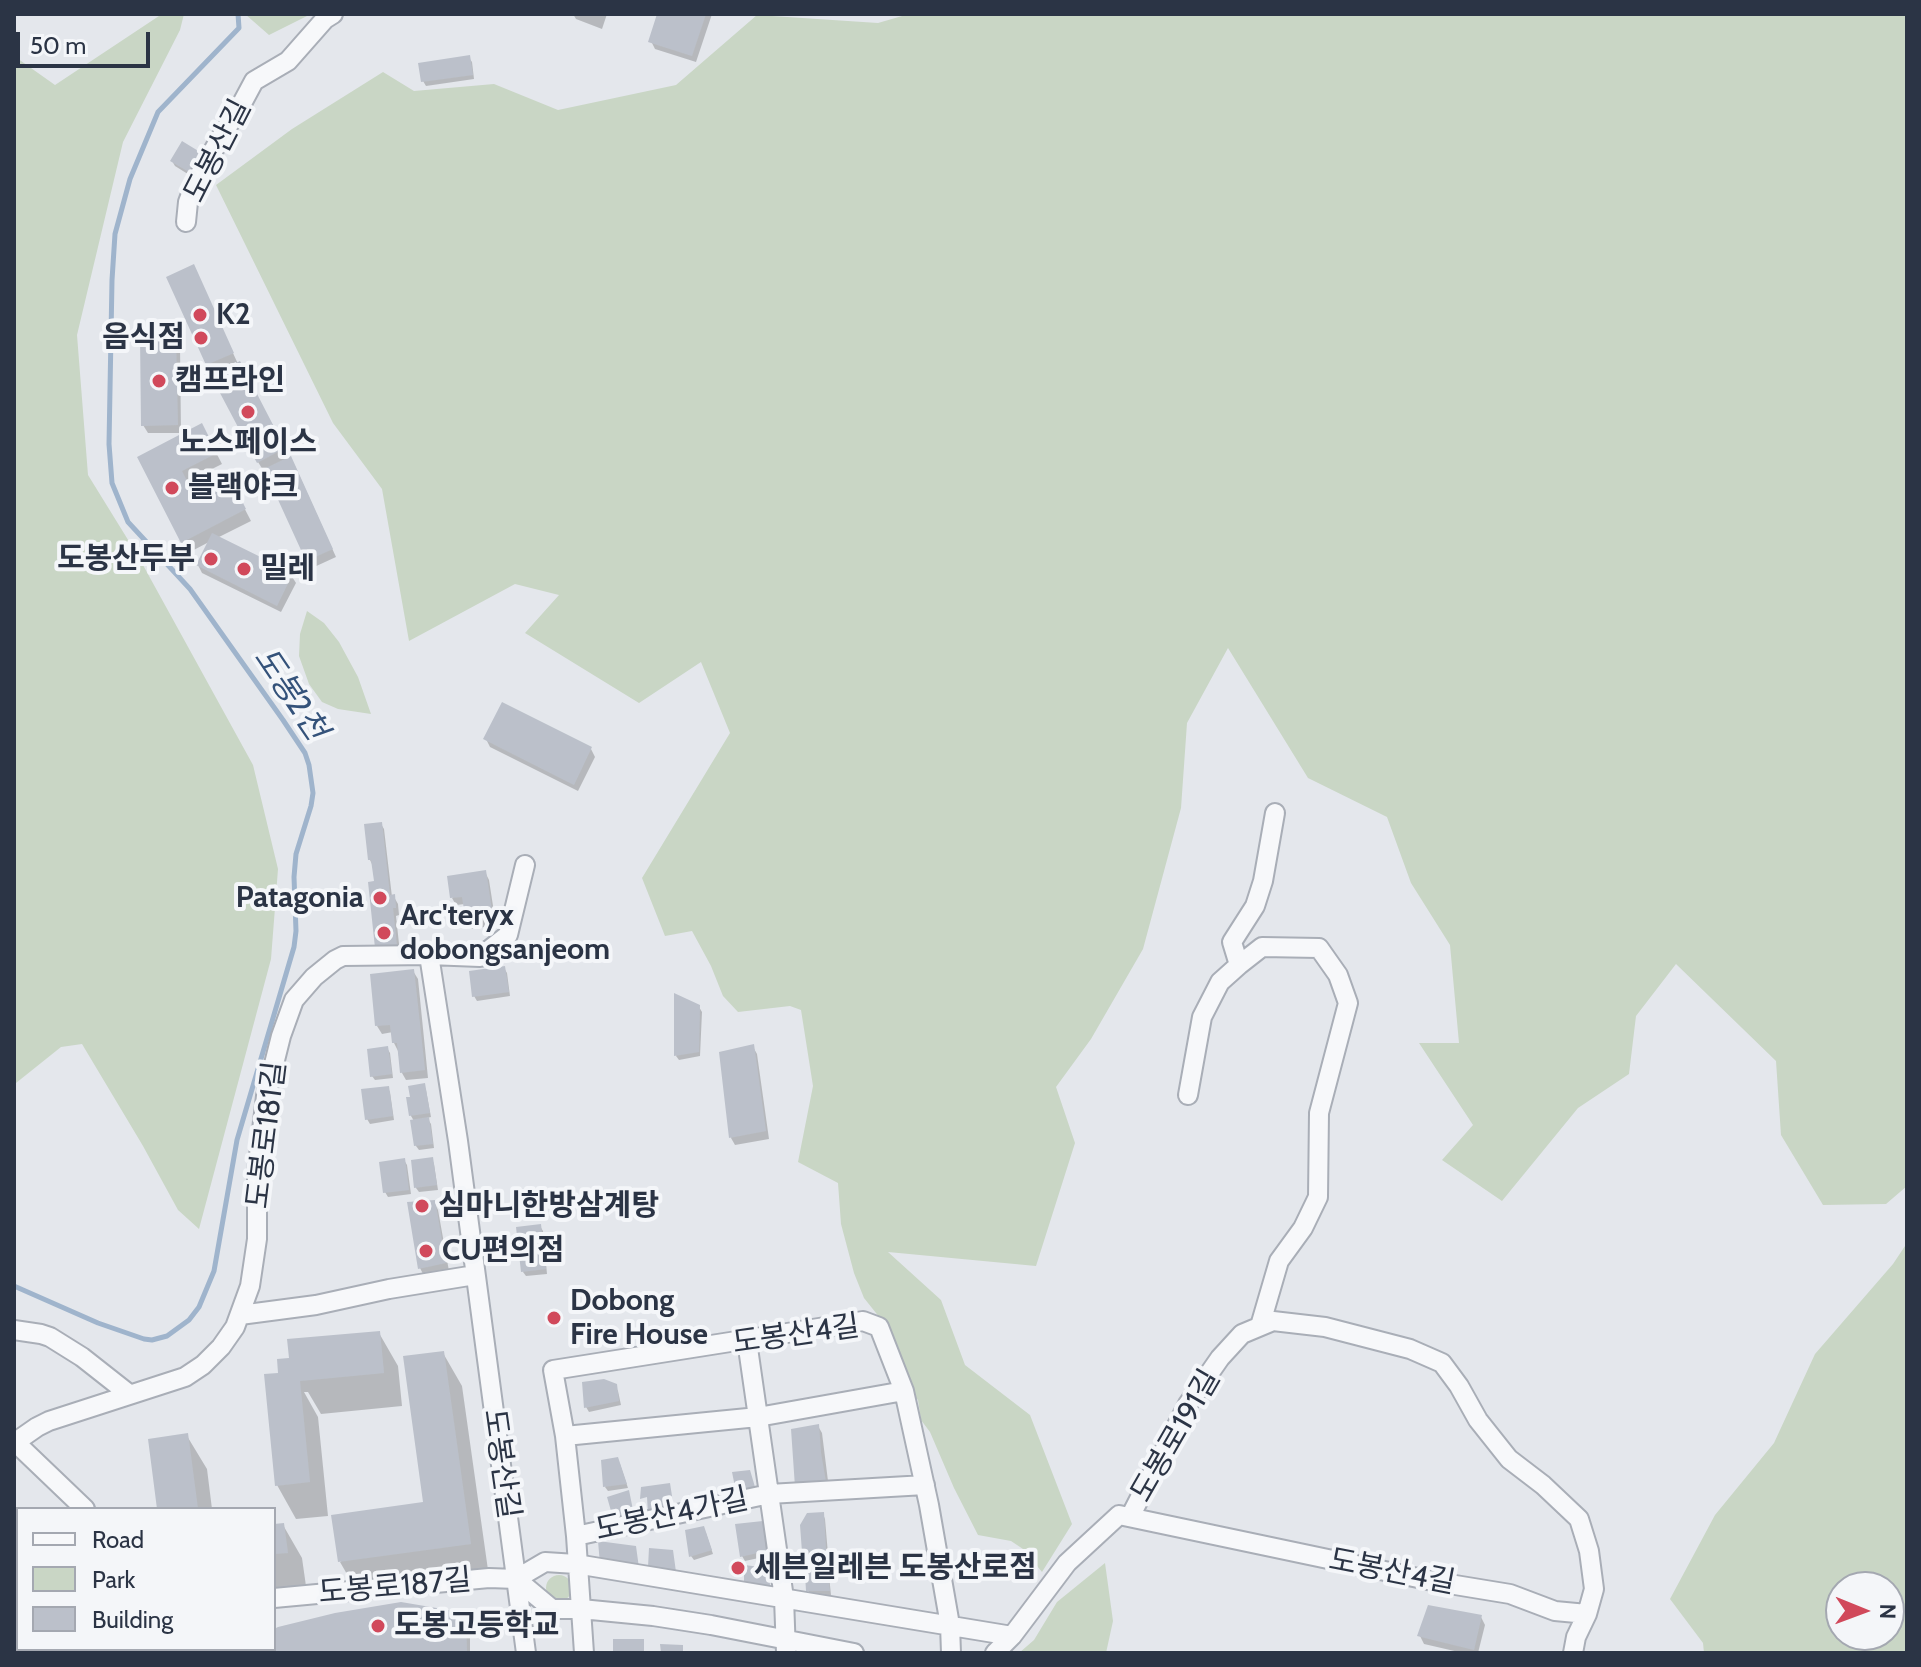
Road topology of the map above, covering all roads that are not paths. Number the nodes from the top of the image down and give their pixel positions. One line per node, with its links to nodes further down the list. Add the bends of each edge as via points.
1 (333, 14): 2 (street, 도봉산길, via 288,61 254,81 195,183)
2 (186, 222)
3 (1275, 813): 6 (street, via 1255,906 1232,942)
4 (525, 865): 5 (street, 도봉로181길, via 508,935 480,957)
5 (429, 955): 8 (street, 도봉산길); 9 (street, 도봉로181길, via 343,956 314,977 290,1009 266,1096 255,1256)
6 (1239, 965): 7 (street, via 1220,982 1202,1017); 10 (street, via 1262,947 1319,948 1338,975 1348,1003 1319,1113 1318,1197 1279,1261)
7 (1188, 1095)
8 (475, 1275): 9 (street); 24 (street, 도봉산길)
9 (240, 1315): 14 (street, 도봉로181길, via 230,1337 195,1371)
10 (1260, 1326): 21 (street, 도봉로191길, via 1242,1334 1188,1404); 28 (street, via 1273,1321 1325,1327 1442,1363 1509,1459 1579,1519 1594,1589)
11 (14, 1330): 14 (street, via 50,1337)
12 (747, 1341): 13 (street, 도봉산4길, via 863,1321 879,1327); 15 (street, 도봉산4가길); 16 (street, 도봉산4길, via 553,1370)
13 (904, 1391): 15 (street); 18 (street, 도봉산4길)
14 (129, 1394): 17 (street, 도봉로181길, via 49,1421)
15 (758, 1417): 16 (street); 19 (street, 도봉산4가길)
16 (565, 1436): 22 (street, 도봉산4길)
17 (15, 1442): 20 (street, 도봉로181길)
18 (925, 1485): 19 (street, 도봉산4가길); 29 (street, 도봉산4길)
19 (769, 1494): 22 (street, 도봉산4가길); 26 (street, 도봉산4가길)
20 (83, 1507)
21 (1130, 1517): 28 (street, 도봉산4길); 30 (street, via 1119,1515 1067,1563)
22 (576, 1536): 23 (street, 도봉산4길)
23 (576, 1564): 24 (street, via 545,1562); 26 (street); 27 (street, 도봉산4길)
24 (516, 1579): 25 (street, 도봉로187길); 27 (street, via 552,1609); 32 (street, 도봉산길)
25 (276, 1598)
26 (784, 1598): 29 (street); 31 (street, 도봉산4가길)
27 (581, 1609): 31 (street); 33 (street, 도봉산4길)
28 (1587, 1614): 37 (street)
29 (950, 1625): 30 (street); 35 (street, 도봉산4길)
30 (1012, 1636): 36 (street)
31 (786, 1638): 34 (street)
32 (526, 1653)
33 (584, 1653)
34 (854, 1653)
35 (951, 1653)
36 (995, 1653)
37 (1573, 1653)

